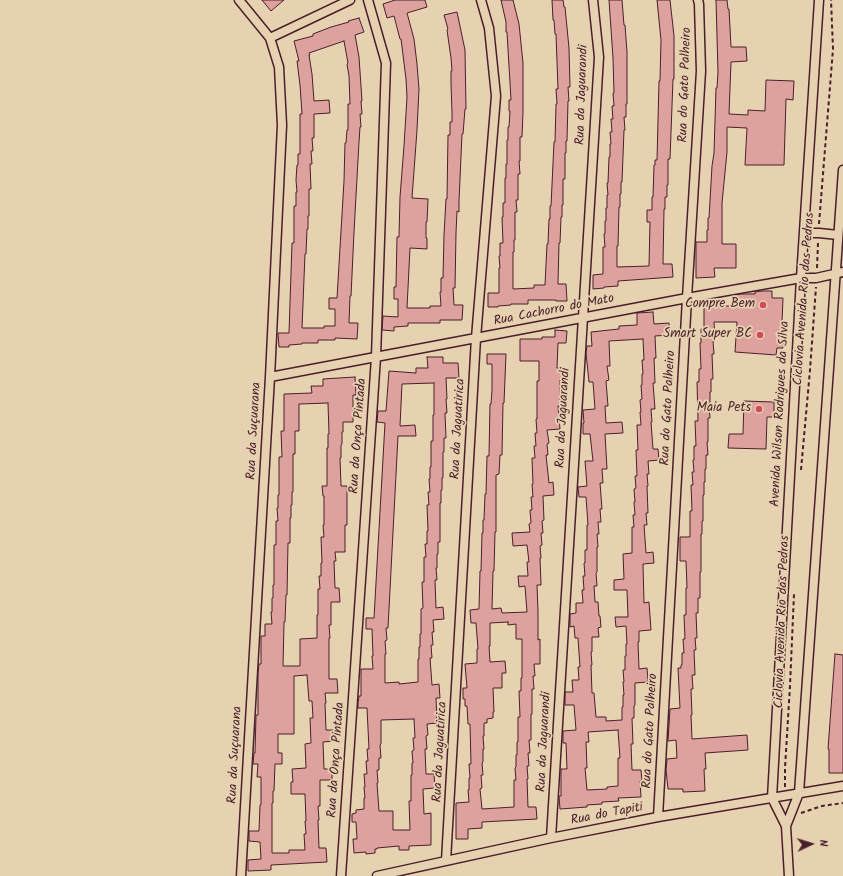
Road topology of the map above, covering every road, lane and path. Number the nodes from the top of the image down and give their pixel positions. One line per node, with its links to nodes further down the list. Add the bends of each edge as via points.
1 (239, 0): 9 (street, Rua da Suçuarana)
2 (350, 0): 9 (street)
3 (368, 0): 20 (street, Rua da Onça Pintada, via 386,63)
4 (481, 0): 19 (street, Rua da Jaguatirica, via 489,28 496,96)
5 (593, 0): 18 (street, Rua da Jaguarandi, via 599,57)
6 (698, 0): 17 (street, Rua do Gato Palheiro, via 701,71)
7 (818, 0): 11 (street, Avenida Wilson Rodrigues da Silva)
8 (831, 0): 12 (path, Ciclovia Avenida Rio das Pedras, via 832,49)
9 (270, 38): 21 (street, Rua da Suçuarana, via 279,67 282,125)
10 (843, 170): 13 (street, Avenida Wilson Rodrigues da Silva)
11 (804, 233): 12 (street); 15 (street, Avenida Wilson Rodrigues da Silva)
12 (818, 233): 13 (street); 16 (path, Ciclovia Avenida Rio das Pedras)
13 (838, 235): 14 (street, Avenida Wilson Rodrigues da Silva)
14 (840, 273): 16 (street, Rua Cachorro do Mato); 25 (street, Avenida Wilson Rodrigues da Silva)
15 (801, 278): 16 (street, Rua Cachorro do Mato); 17 (street, Rua Cachorro do Mato); 27 (street, Avenida Wilson Rodrigues da Silva)
16 (816, 278): 22 (path, Ciclovia Avenida Rio das Pedras)
17 (687, 298): 18 (street, Rua Cachorro do Mato); 30 (street, Rua do Gato Palheiro)
18 (582, 318): 19 (street, Rua Cachorro do Mato); 32 (street, Rua da Jaguarandi)
19 (476, 338): 20 (street, Rua Cachorro do Mato); 33 (street, Rua da Jaguatirica)
20 (376, 357): 21 (street, Rua Cachorro do Mato); 35 (street, Rua da Onça Pintada)
21 (270, 377): 34 (street, Rua da Suçuarana)
22 (800, 473)
23 (794, 591): 26 (path, Ciclovia Avenida Rio das Pedras)
24 (843, 786): 25 (street, Rua do Tapiti)
25 (799, 793): 26 (street, Rua do Tapiti); 29 (street, Avenida Wilson Rodrigues da Silva)
26 (785, 795): 27 (street, Rua do Tapiti)
27 (772, 798): 30 (street, Rua do Tapiti); 31 (street, Avenida Wilson Rodrigues da Silva)
28 (843, 803): 29 (path)
29 (791, 814): 31 (street, Avenida Wilson Rodrigues da Silva)
30 (658, 817): 32 (street, Rua do Tapiti)
31 (786, 826): 37 (street, Avenida Wilson Rodrigues da Silva)
32 (551, 838): 33 (street, Rua do Tapiti)
33 (446, 861): 36 (street, Rua do Tapiti)
34 (241, 876)
35 (341, 876)
36 (377, 876)
37 (789, 876)

